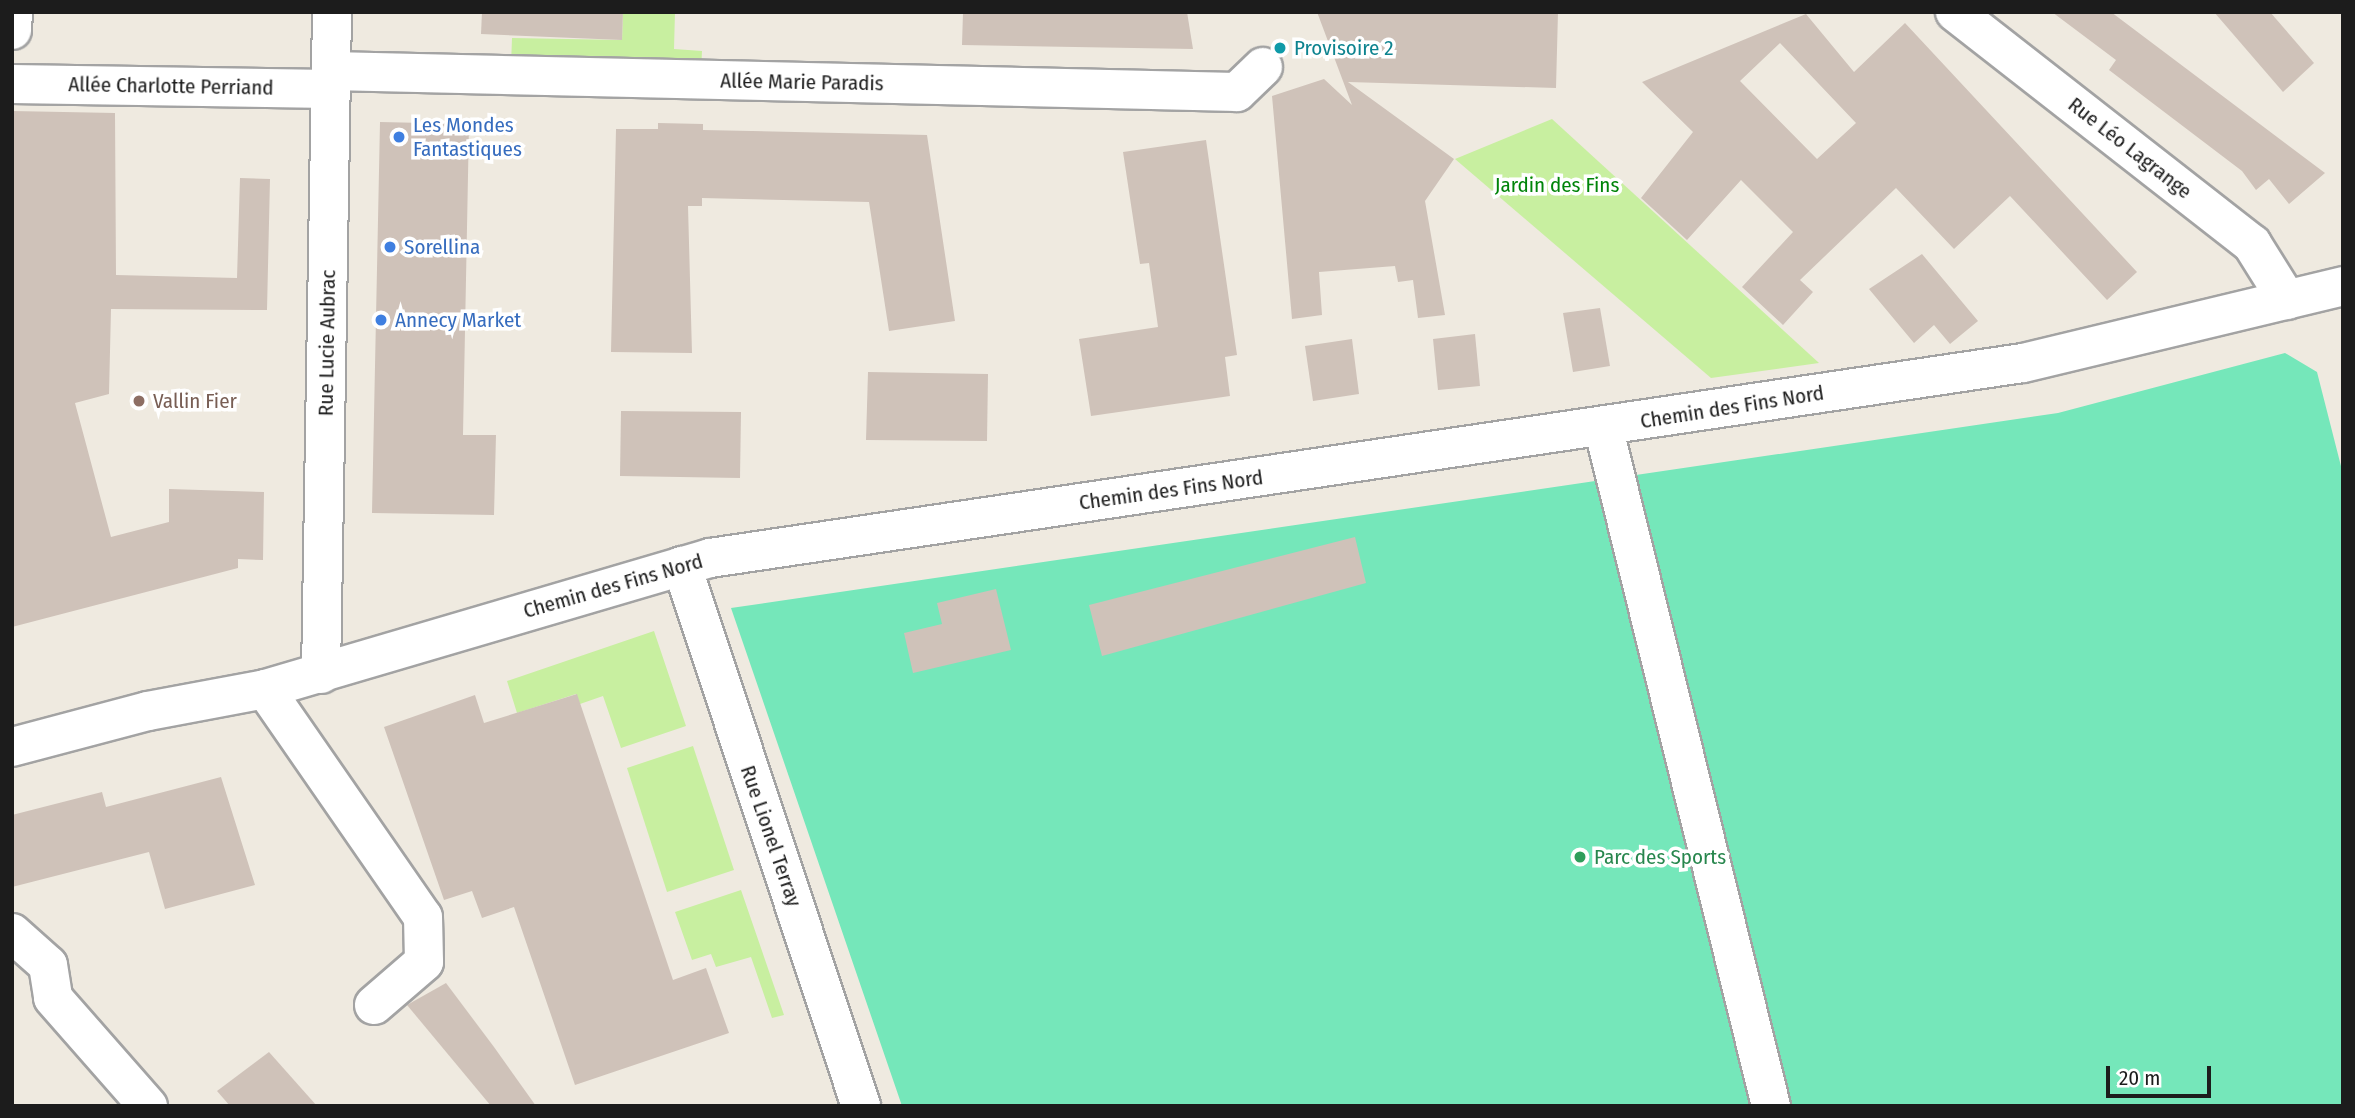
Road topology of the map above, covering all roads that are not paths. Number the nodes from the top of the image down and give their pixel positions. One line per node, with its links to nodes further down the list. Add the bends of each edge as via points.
1 (13, 12): 4 (street)
2 (332, 12): 6 (street, Rue Lucie Aubrac)
3 (1955, 12): 9 (street, Rue Léo Lagrange, via 2252,244)
4 (12, 30)
5 (1263, 67): 6 (street, Allée Marie Paradis, via 1237,92)
6 (330, 80): 7 (street, Allée Charlotte Perriand); 12 (street, Rue Lucie Aubrac)
7 (12, 84)
8 (2343, 287): 9 (street, Chemin des Fins Nord)
9 (2287, 300): 10 (street, Chemin des Fins Nord, via 2041,360)
10 (1603, 426): 11 (street, Chemin des Fins Nord); 19 (street)
11 (682, 566): 12 (street, Chemin des Fins Nord); 18 (street, Rue Lionel Terray)
12 (321, 674): 13 (street, Chemin des Fins Nord)
13 (265, 690): 14 (street, Chemin des Fins Nord); 16 (street, via 425,925 428,948 417,974)
14 (12, 747)
15 (12, 933): 17 (street, via 48,965 52,998)
16 (374, 1005)
17 (148, 1106)
18 (862, 1106)
19 (1771, 1106)

